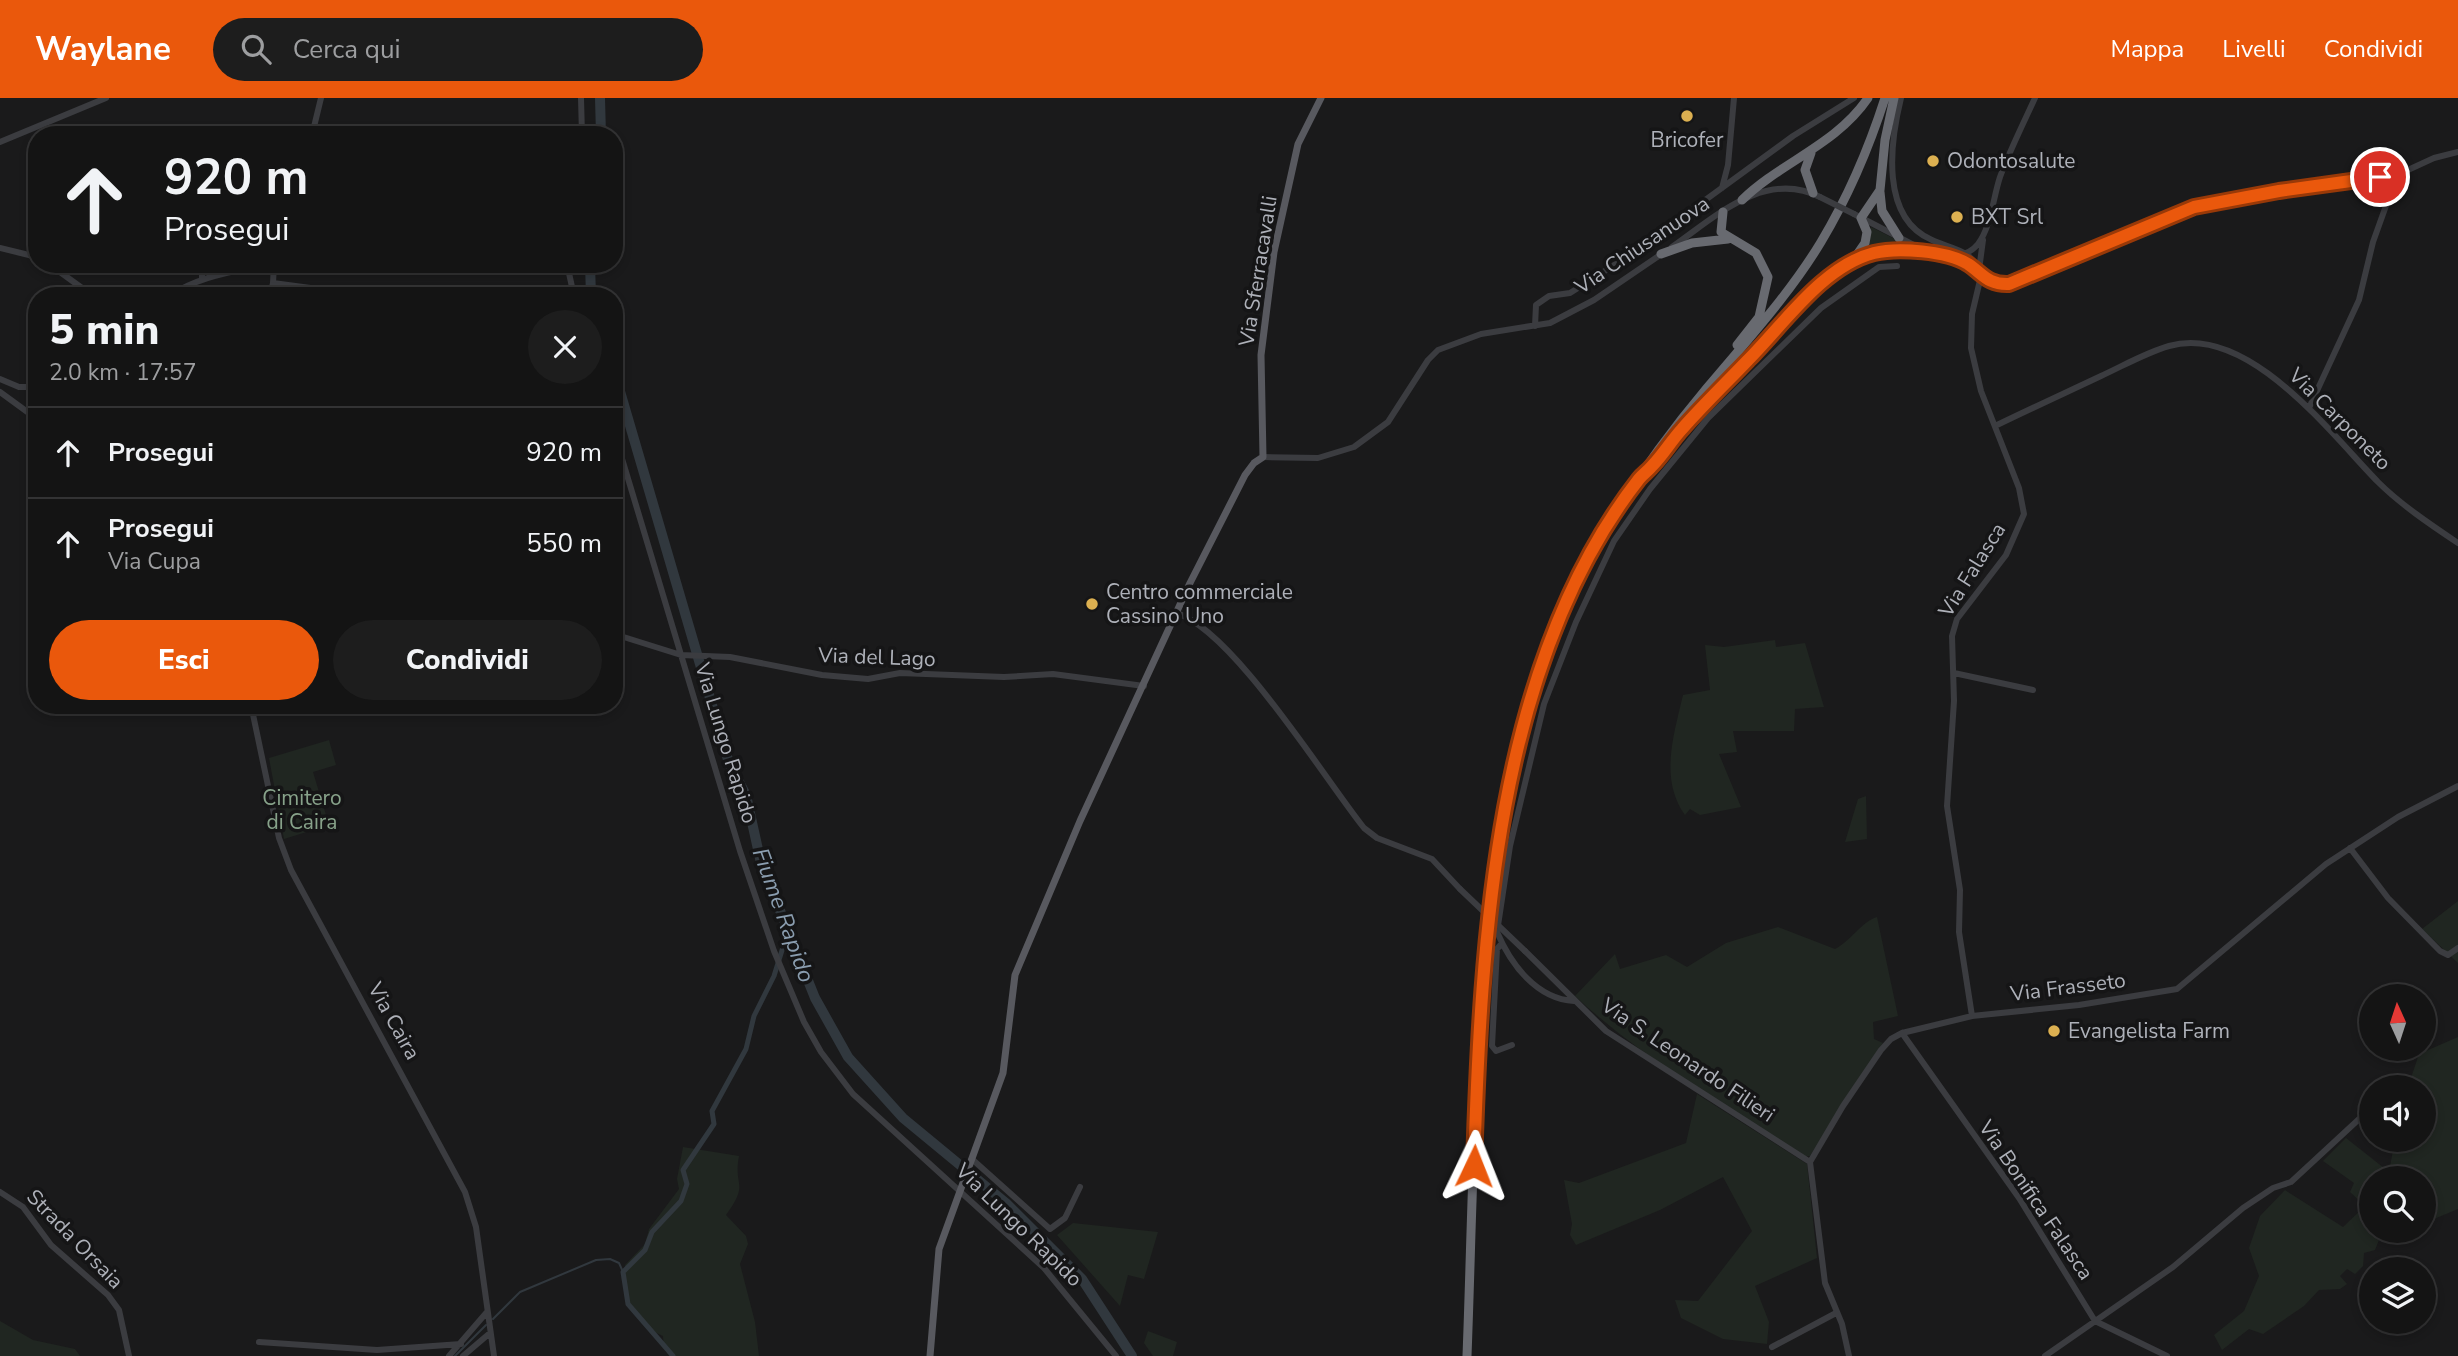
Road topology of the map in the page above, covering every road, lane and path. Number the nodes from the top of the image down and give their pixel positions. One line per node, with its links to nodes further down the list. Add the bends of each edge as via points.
1 (106, 98): 12 (street)
2 (321, 98): 13 (street)
3 (581, 98): 14 (street)
4 (1321, 98): 56 (main road, Via Sferracavalli, via 1298,144 1274,252 1261,355)
5 (1734, 98): 20 (street)
6 (1854, 98): 20 (street)
7 (1867, 98): 17 (highway, via 1850,121)
8 (1885, 98): 54 (highway, via 1850,187 1820,242 1762,323)
9 (1894, 98): 21 (highway)
10 (1901, 98): 32 (street, via 1893,139 1899,206 1912,228)
11 (2035, 98): 26 (street, Via Falasca, via 2000,178)
12 (39, 126)
13 (314, 126)
14 (582, 126)
15 (28, 130): 16 (street)
16 (0, 142)
17 (1812, 151): 22 (highway, via 1805,170); 23 (highway)
18 (2458, 152): 19 (street)
19 (2397, 174): 41 (street, via 2194,207 2019,282 2001,284); 52 (street, via 2359,300)
20 (1722, 188): 48 (street, via 1581,287 1536,304)
21 (1880, 190): 25 (highway); 27 (highway, via 1882,211)
22 (1817, 195): 23 (street, Via Chiusanuova, via 1780,188); 25 (street, Via Chiusanuova, bridge)
23 (1742, 200): 24 (street, Via Chiusanuova)
24 (1723, 212): 28 (highway, via 1721,232); 31 (street, Via Chiusanuova)
25 (1857, 216): 27 (street, Via Chiusanuova); 35 (highway, via 1867,236)
26 (1984, 233): 32 (street); 41 (street, Via Falasca)
27 (1899, 238): 30 (street, Via Chiusanuova)
28 (1728, 239): 31 (highway, via 1692,243); 54 (highway, via 1756,253 1764,263 1766,297 1759,317)
29 (0, 248): 33 (street)
30 (1926, 252): 34 (street, Via Chiusanuova); 35 (highway, via 1892,250)
31 (1661, 254): 48 (street, Via Chiusanuova, via 1572,313)
32 (1965, 254): 34 (street); 41 (street, via 1974,260)
33 (28, 255)
34 (1947, 257): 41 (street, via 1965,262)
35 (1854, 259): 58 (highway, via 1807,299)
36 (1897, 267): 69 (street, via 1879,267 1821,308 1708,418 1614,541 1544,704 1510,846 1497,932)
37 (61, 273): 44 (street)
38 (202, 273): 42 (street)
39 (228, 273): 42 (street)
40 (274, 273): 43 (street)
41 (1980, 274): 55 (street, Via Falasca, via 1971,348)
42 (202, 279): 45 (street)
43 (273, 283): 46 (street); 47 (street)
44 (81, 287)
45 (186, 287)
46 (272, 287)
47 (300, 287)
48 (1535, 326): 56 (street, Via Chiusanuova, via 1481,334 1438,350 1388,422 1340,453 1318,458)
49 (0, 379): 50 (street)
50 (28, 387)
51 (0, 392): 53 (street)
52 (2309, 408): 55 (street, Via Carponeto, via 2264,371 2199,343 2170,345); 59 (street, Via Carponeto, via 2380,484)
53 (28, 412)
54 (1682, 419): 58 (highway)
55 (1995, 426): 63 (street, Via Falasca, via 2024,514 2006,555 1957,619 1952,636)
56 (1264, 457): 60 (main road, via 1245,475)
57 (623, 460): 62 (street, Via Lungo Rapido)
58 (1641, 476): 94 (highway, via 1567,603 1529,709 1513,775 1484,951)
59 (2458, 543)
60 (1176, 613): 64 (main road); 71 (street, Via S. Leonardo Filieri, bridge, via 1192,619 1251,674 1364,828 1387,842 1423,854)
61 (623, 637): 62 (street, Via del Lago)
62 (685, 655): 64 (street, Via del Lago, via 730,657 822,676 1053,674); 79 (street, Via Lungo Rapido, via 740,851 774,951 821,1052 853,1094)
63 (1954, 673): 65 (street); 72 (street, Via Falasca, via 1947,806)
64 (1144, 686): 77 (main road, via 1015,975 1003,1073)
65 (2034, 690)
66 (253, 714): 81 (street, Via Caira, via 276,826 291,870 465,1192 476,1227)
67 (2458, 786): 68 (street, Via Frasseto)
68 (2350, 848): 70 (street, via 2388,898 2440,951 2448,955); 72 (street, Via Frasseto, via 2177,989)
69 (1502, 943): 71 (street, via 1530,982 1561,1000); 74 (street, via 1497,949 1492,1046 1496,1051)
70 (2458, 948)
71 (1574, 1001): 76 (street, Via S. Leonardo Filieri, via 1606,1031)
72 (1972, 1016): 73 (street, Via Frasseto)
73 (1902, 1033): 76 (street, Via Frasseto, via 1881,1049); 83 (street, Via Bonifica Falasca, via 2019,1198)
74 (1512, 1045)
75 (2359, 1119): 83 (street, via 2291,1182 2243,1208 2173,1267)
76 (1810, 1162): 82 (street, via 1825,1283)
77 (972, 1164): 78 (street, via 1050,1229 1065,1217); 79 (main road)
78 (1080, 1187)
79 (961, 1190): 92 (main road, via 937,1257); 93 (street, Via Lungo Rapido, via 1044,1268)
80 (0, 1192): 88 (street, Strada Orsaia, via 23,1207 51,1245 119,1310)
81 (487, 1312): 84 (street, Via Caira); 86 (street)
82 (1836, 1313): 87 (street); 95 (street)
83 (2095, 1321): 96 (street); 97 (street)
84 (490, 1333): 90 (street); 91 (street, Via Caira)
85 (259, 1342): 86 (street, via 377,1350)
86 (461, 1344): 89 (street)
87 (1772, 1347)
88 (128, 1356)
89 (449, 1356)
90 (463, 1356)
91 (494, 1356)
92 (930, 1356)
93 (1116, 1356)
94 (1467, 1356)
95 (1849, 1356)
96 (2045, 1356)
97 (2167, 1356)

